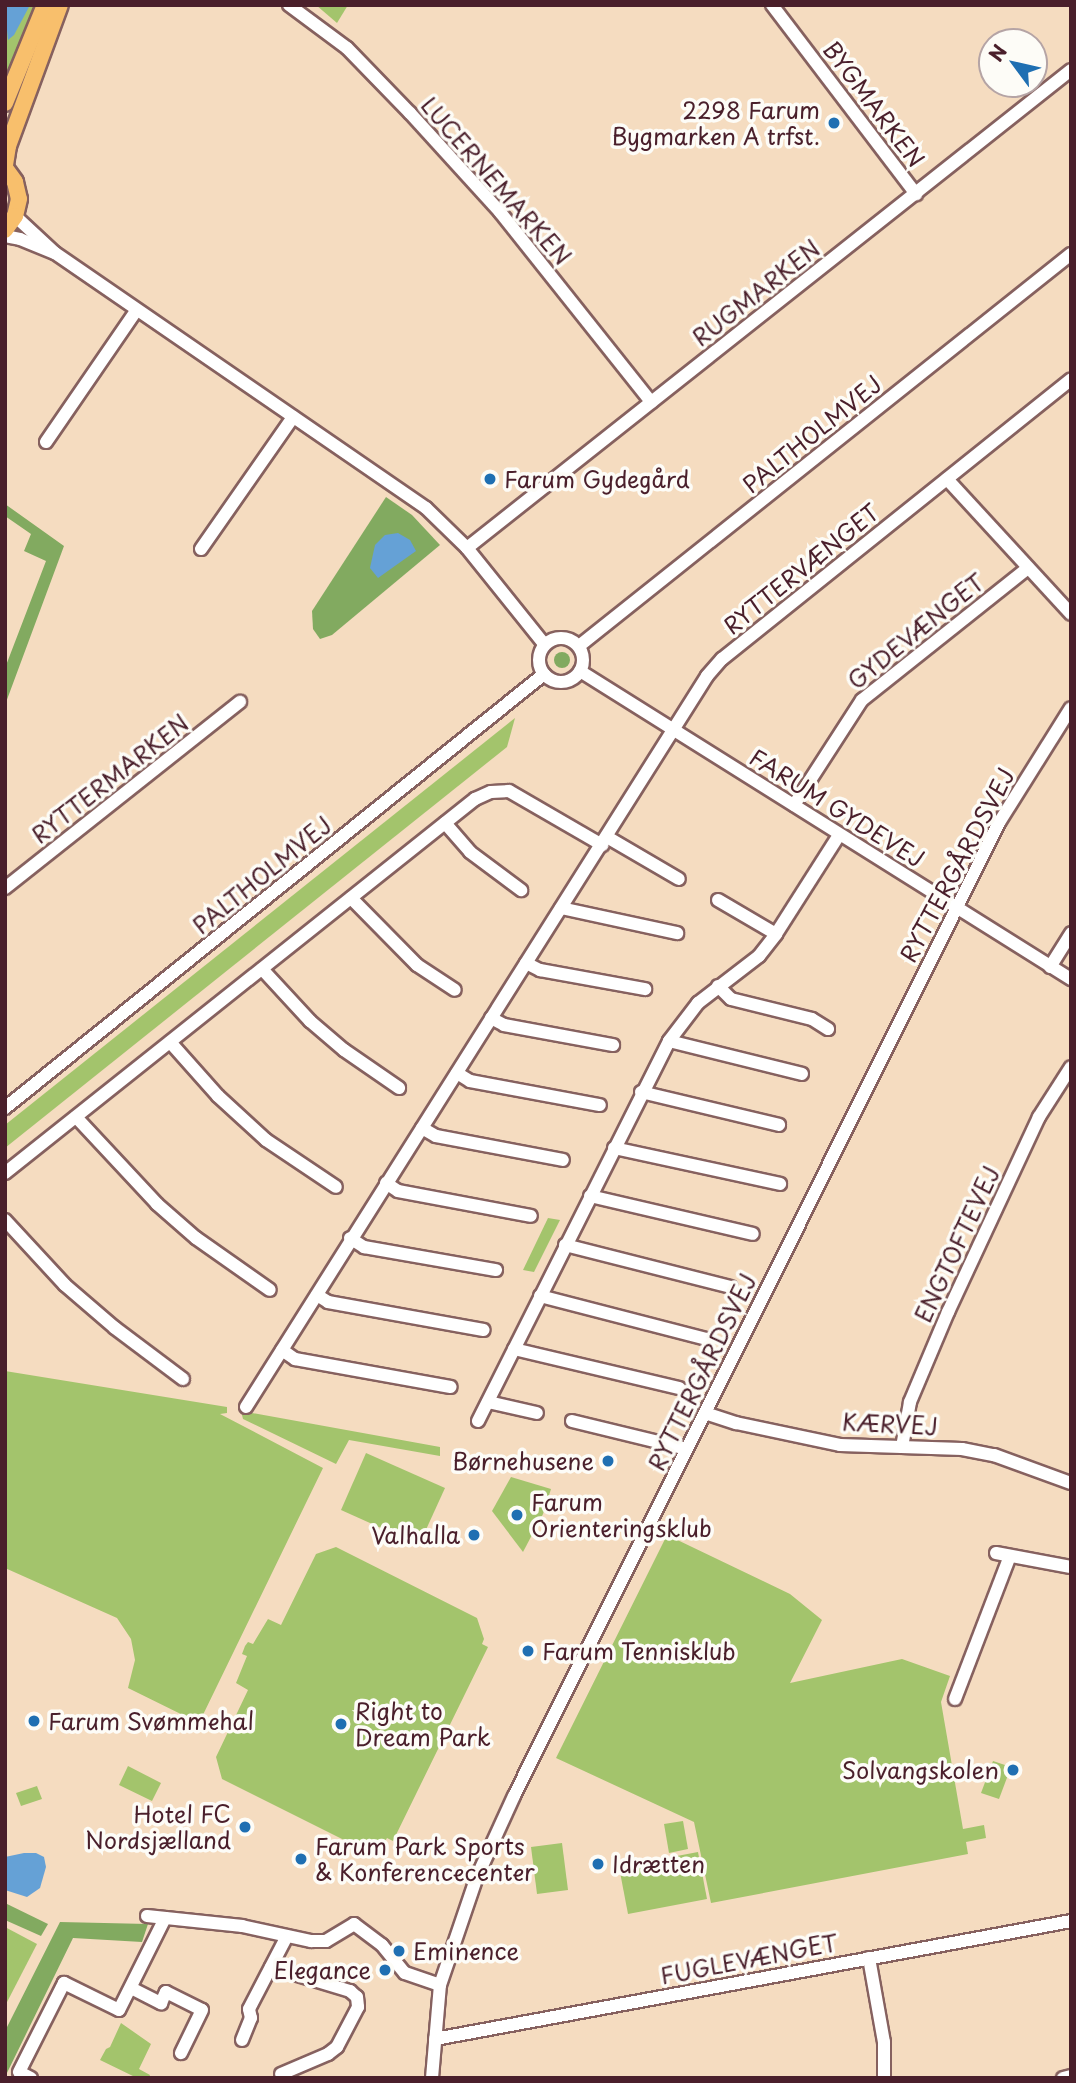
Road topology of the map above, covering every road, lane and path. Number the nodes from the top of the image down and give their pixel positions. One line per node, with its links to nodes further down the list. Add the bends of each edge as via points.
1 (45, 5): 6 (main road)
2 (60, 5): 7 (main road, via 8,146)
3 (289, 5): 15 (street, LUCERNEMARKEN, via 347,48 438,144 500,212)
4 (772, 5): 8 (street, BYGMARKEN)
5 (1071, 70): 8 (street, RUGMARKEN)
6 (5, 103)
7 (5, 167): 9 (main road, via 18,190)
8 (916, 194): 15 (street, RUGMARKEN)
9 (10, 223): 11 (street)
10 (5, 236): 11 (street)
11 (55, 253): 13 (street)
12 (1071, 254): 24 (street, PALTHOLMVEJ)
13 (136, 311): 16 (street); 17 (street)
14 (1071, 379): 18 (street, RYTTERVÆNGET)
15 (651, 402): 19 (street, RUGMARKEN)
16 (293, 417): 19 (street, via 426,508); 20 (street)
17 (46, 442)
18 (947, 479): 21 (street); 29 (street, RYTTERVÆNGET, via 722,659)
19 (467, 548): 23 (street)
20 (201, 549)
21 (1028, 568): 22 (street); 30 (street, GYDEVÆNGET, via 862,700)
22 (1071, 614)
23 (545, 645): 24 (street, via 561,638); 26 (street, via 539,662)
24 (579, 646): 25 (street)
25 (580, 671): 26 (street, via 565,681); 29 (street, FARUM GYDEVEJ)
26 (544, 674): 62 (street, PALTHOLMVEJ)
27 (240, 702): 35 (street, RYTTERMARKEN)
28 (1071, 708): 40 (street, RYTTERGÅRDSVEJ, via 1000,821)
29 (674, 730): 30 (street, FARUM GYDEVEJ); 33 (street, RYTTERVÆNGET)
30 (794, 804): 32 (street, FARUM GYDEVEJ)
31 (445, 823): 33 (street, via 475,799 509,791); 36 (street, via 470,852); 37 (street)
32 (839, 835): 40 (street, FARUM GYDEVEJ); 42 (street)
33 (604, 841): 34 (street); 39 (street, RYTTERVÆNGET)
34 (679, 880)
35 (5, 888)
36 (521, 890)
37 (351, 898): 46 (street); 50 (street, via 417,965)
38 (718, 900): 42 (street)
39 (561, 908): 41 (street); 44 (street, RYTTERVÆNGET)
40 (957, 908): 45 (street, FARUM GYDEVEJ); 93 (street, RYTTERGÅRDSVEJ)
41 (677, 933)
42 (776, 933): 48 (street, via 759,956)
43 (1071, 933): 45 (street)
44 (526, 963): 49 (street, via 540,970); 51 (street, RYTTERVÆNGET)
45 (1050, 967): 47 (street, FARUM GYDEVEJ)
46 (262, 969): 54 (street); 59 (street, via 310,1021)
47 (1071, 979)
48 (718, 986): 52 (street, via 731,999 812,1019); 53 (street, via 682,1020)
49 (645, 989)
50 (455, 990)
51 (491, 1018): 55 (street, via 504,1025); 57 (street, RYTTERVÆNGET)
52 (828, 1029)
53 (669, 1041): 58 (street); 60 (street)
54 (170, 1042): 63 (street); 71 (street, via 266,1140)
55 (613, 1045)
56 (1071, 1068): 96 (street, ENGTOFTEVEJ, via 1039,1117 947,1312 910,1402)
57 (457, 1073): 61 (street, via 470,1081); 65 (street, RYTTERVÆNGET)
58 (802, 1074)
59 (399, 1088)
60 (641, 1092): 64 (street); 66 (street)
61 (600, 1105)
62 (5, 1108)
63 (76, 1117): 68 (street); 80 (street, via 157,1204)
64 (779, 1125)
65 (422, 1128): 67 (street, via 436,1136); 69 (street, RYTTERVÆNGET)
66 (614, 1148): 70 (street); 72 (street)
67 (563, 1160)
68 (5, 1173)
69 (386, 1183): 73 (street, via 398,1191); 76 (street, RYTTERVÆNGET)
70 (780, 1184)
71 (336, 1187)
72 (590, 1196): 75 (street); 77 (street)
73 (531, 1216)
74 (5, 1220): 87 (street, via 65,1285)
75 (753, 1234)
76 (350, 1238): 78 (street, via 364,1247); 81 (street, RYTTERVÆNGET)
77 (565, 1245): 79 (street); 82 (street)
78 (496, 1270)
79 (731, 1287)
80 (270, 1290)
81 (317, 1295): 83 (street, via 328,1303); 86 (street, RYTTERVÆNGET)
82 (540, 1296): 84 (street); 85 (street)
83 (484, 1330)
84 (706, 1339)
85 (514, 1349): 89 (street); 90 (street)
86 (282, 1350): 88 (street, via 295,1359); 91 (street, RYTTERVÆNGET)
87 (183, 1379)
88 (450, 1387)
89 (679, 1388)
90 (488, 1402): 92 (street); 94 (street)
91 (246, 1407)
92 (537, 1413)
93 (705, 1413): 96 (street, KÆRVEJ, via 840,1445); 97 (street, RYTTERGÅRDSVEJ)
94 (478, 1421)
95 (572, 1421): 97 (street)
96 (902, 1447): 98 (street, KÆRVEJ, via 994,1455)
97 (687, 1449): 109 (street, RYTTERGÅRDSVEJ, via 484,1861)
98 (1071, 1483)
99 (996, 1553): 100 (street)
100 (1010, 1556): 101 (street); 102 (street)
101 (1071, 1567)
102 (955, 1699)
103 (147, 1916): 104 (street)
104 (165, 1917): 106 (street); 110 (street)
105 (1071, 1921): 107 (street, FUGLEVÆNGET)
106 (286, 1936): 108 (street); 109 (street, via 326,1941 354,1924 383,1945 405,1973)
107 (869, 1958): 112 (street, FUGLEVÆNGET); 118 (street, via 884,2042)
108 (271, 1967): 111 (street, via 249,2009 251,2018); 114 (street, via 350,1991 357,1997 358,2007 337,2047)
109 (440, 1986): 112 (street, RYTTERGÅRDSVEJ)
110 (131, 1988): 113 (street, via 161,2003 166,1992 202,2010); 116 (street, via 119,2011 64,1983 19,2072)
111 (242, 2039)
112 (435, 2039): 117 (street, RYTTERGÅRDSVEJ)
113 (181, 2053)
114 (281, 2074)
115 (1071, 2076): 119 (street)
116 (31, 2078)
117 (432, 2078)
118 (884, 2078)
119 (1063, 2078)

